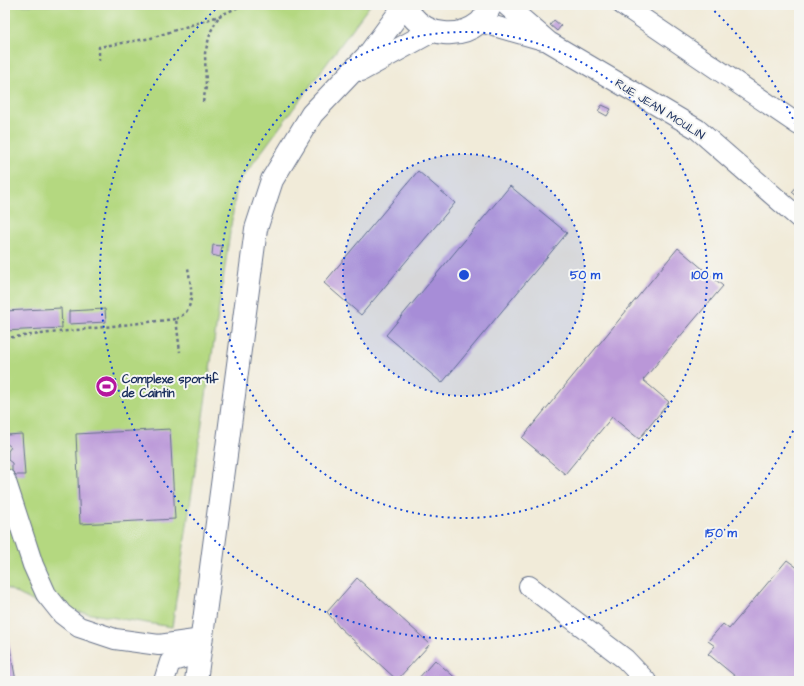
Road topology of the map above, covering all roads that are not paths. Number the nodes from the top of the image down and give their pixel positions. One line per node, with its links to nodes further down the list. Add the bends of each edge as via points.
1 (405, 5): 5 (main road, via 412,16); 7 (main road, via 370,54)
2 (506, 5): 6 (street, RUE JEAN MOULIN)
3 (623, 5): 8 (street)
4 (486, 14): 5 (main road, via 465,31 449,34); 6 (street, RUE JEAN MOULIN)
5 (432, 30): 7 (main road)
6 (549, 42): 9 (street, RUE JEAN MOULIN, via 697,129)
7 (344, 80): 12 (main road, via 312,114 272,180 256,229)
8 (799, 125)
9 (799, 218)
10 (5, 479): 12 (street, via 33,565 46,594 62,614 79,627 115,639 158,645)
11 (529, 586): 15 (street, via 625,659)
12 (201, 646): 13 (street, via 170,662); 14 (main road)
13 (164, 681)
14 (196, 681)
15 (646, 681)

